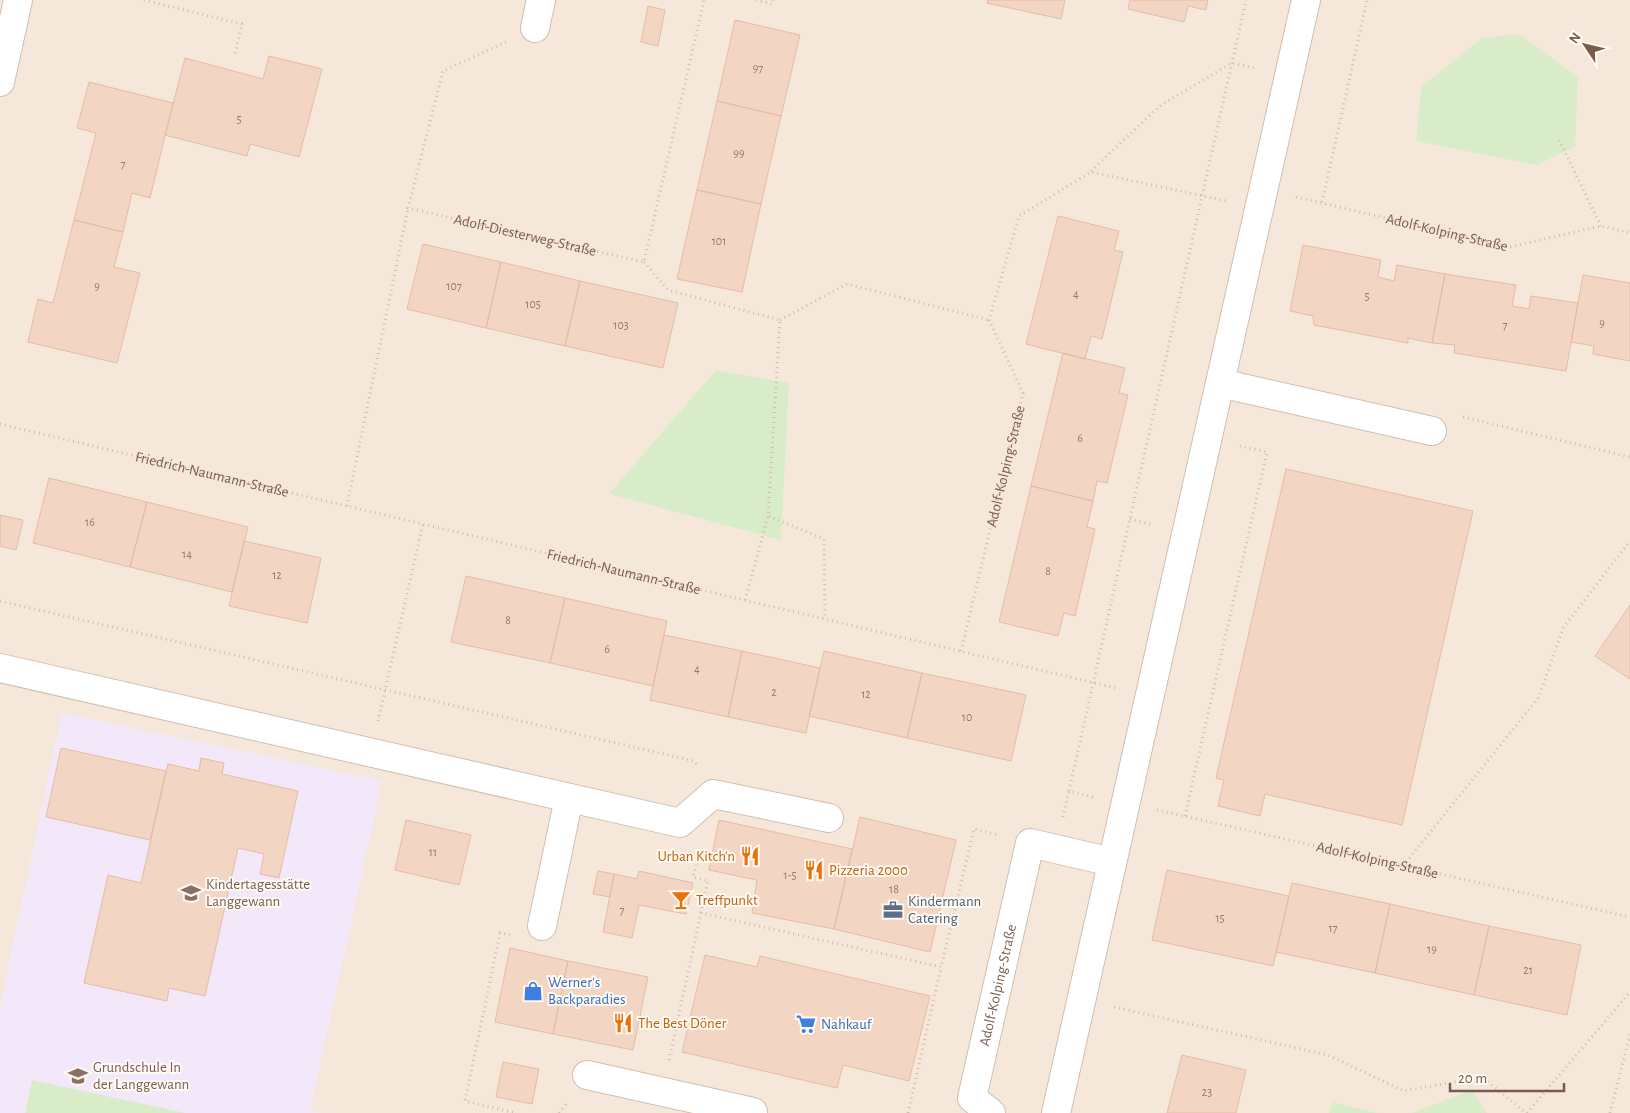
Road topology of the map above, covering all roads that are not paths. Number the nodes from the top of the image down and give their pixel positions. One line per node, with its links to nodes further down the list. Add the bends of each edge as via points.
1 (18, 0): 5 (street)
2 (541, 0): 4 (street)
3 (1306, 0): 6 (street)
4 (534, 28)
5 (0, 82)
6 (1220, 383): 7 (street); 11 (street)
7 (1432, 431)
8 (0, 668): 9 (street)
9 (569, 798): 10 (street, via 680,823 713,794); 12 (street)
10 (830, 818)
11 (1112, 862): 15 (street, Adolf-Kolping-Straße, via 1030,843 972,1098); 16 (street)
12 (542, 926)
13 (587, 1075): 14 (street)
14 (755, 1113)
15 (990, 1113)
16 (1056, 1113)

